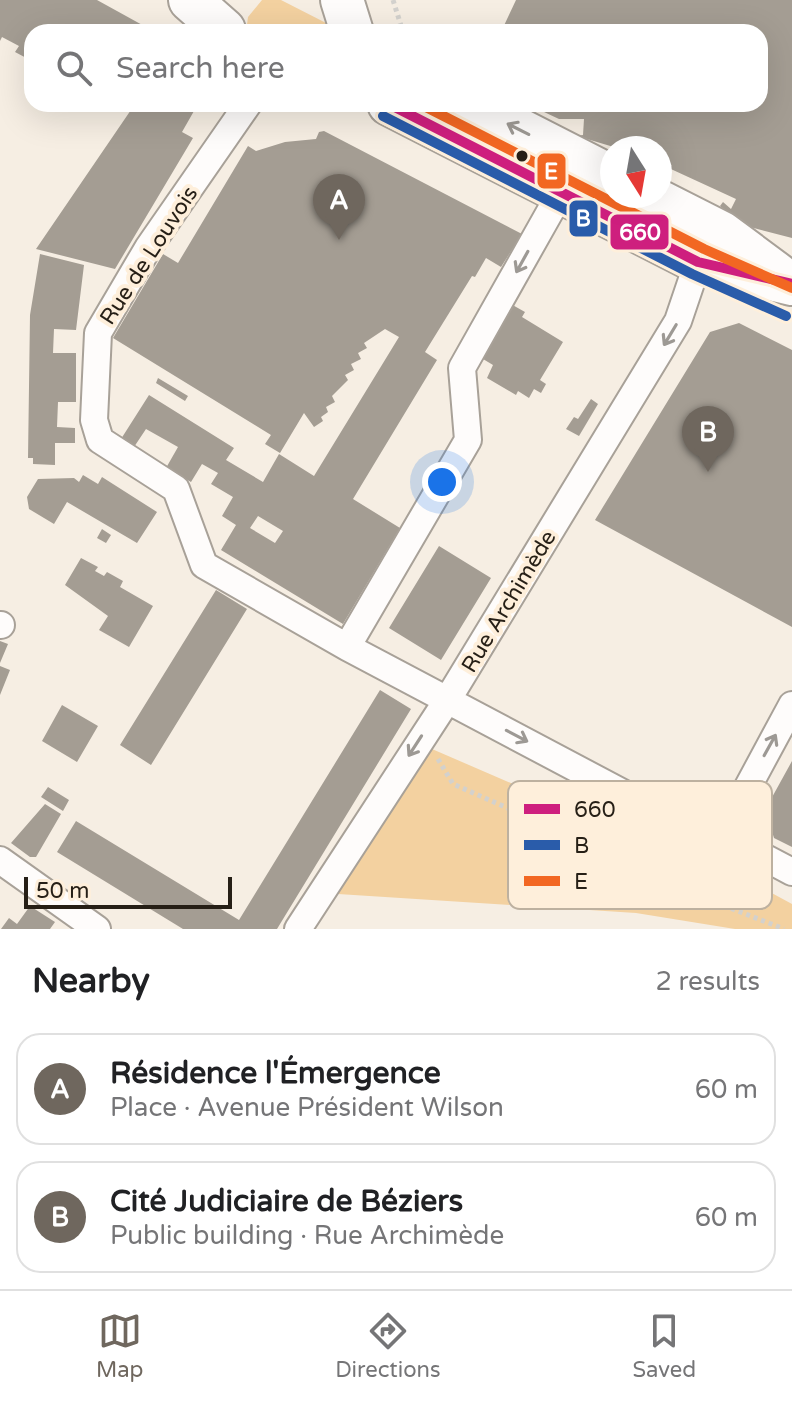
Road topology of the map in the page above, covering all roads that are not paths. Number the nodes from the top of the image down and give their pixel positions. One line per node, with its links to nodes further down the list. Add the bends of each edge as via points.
1 (190, 0): 2 (main road)
2 (228, 21)
3 (242, 112): 11 (street, Rue de Louvois, via 148,248 98,333 94,420 100,440 117,455 176,489 204,565)
4 (404, 112): 7 (main road)
5 (485, 112): 6 (main road, one-way to 5)
6 (600, 171)
7 (560, 194): 9 (main road); 11 (street, one-way to 11, via 462,368 468,440)
8 (672, 208): 10 (main road, via 722,233)
9 (698, 262): 10 (main road); 12 (street, Rue Archimède, one-way to 12, via 678,321)
10 (790, 284)
11 (347, 647): 12 (street)
12 (448, 699): 14 (street, one-way to 14); 20 (street, Rue Archimède, one-way to 20)
13 (792, 705): 15 (street, one-way to 13)
14 (601, 781)
15 (751, 781)
16 (0, 860): 19 (street)
17 (772, 861): 18 (street)
18 (792, 872)
19 (97, 929)
20 (298, 929)

